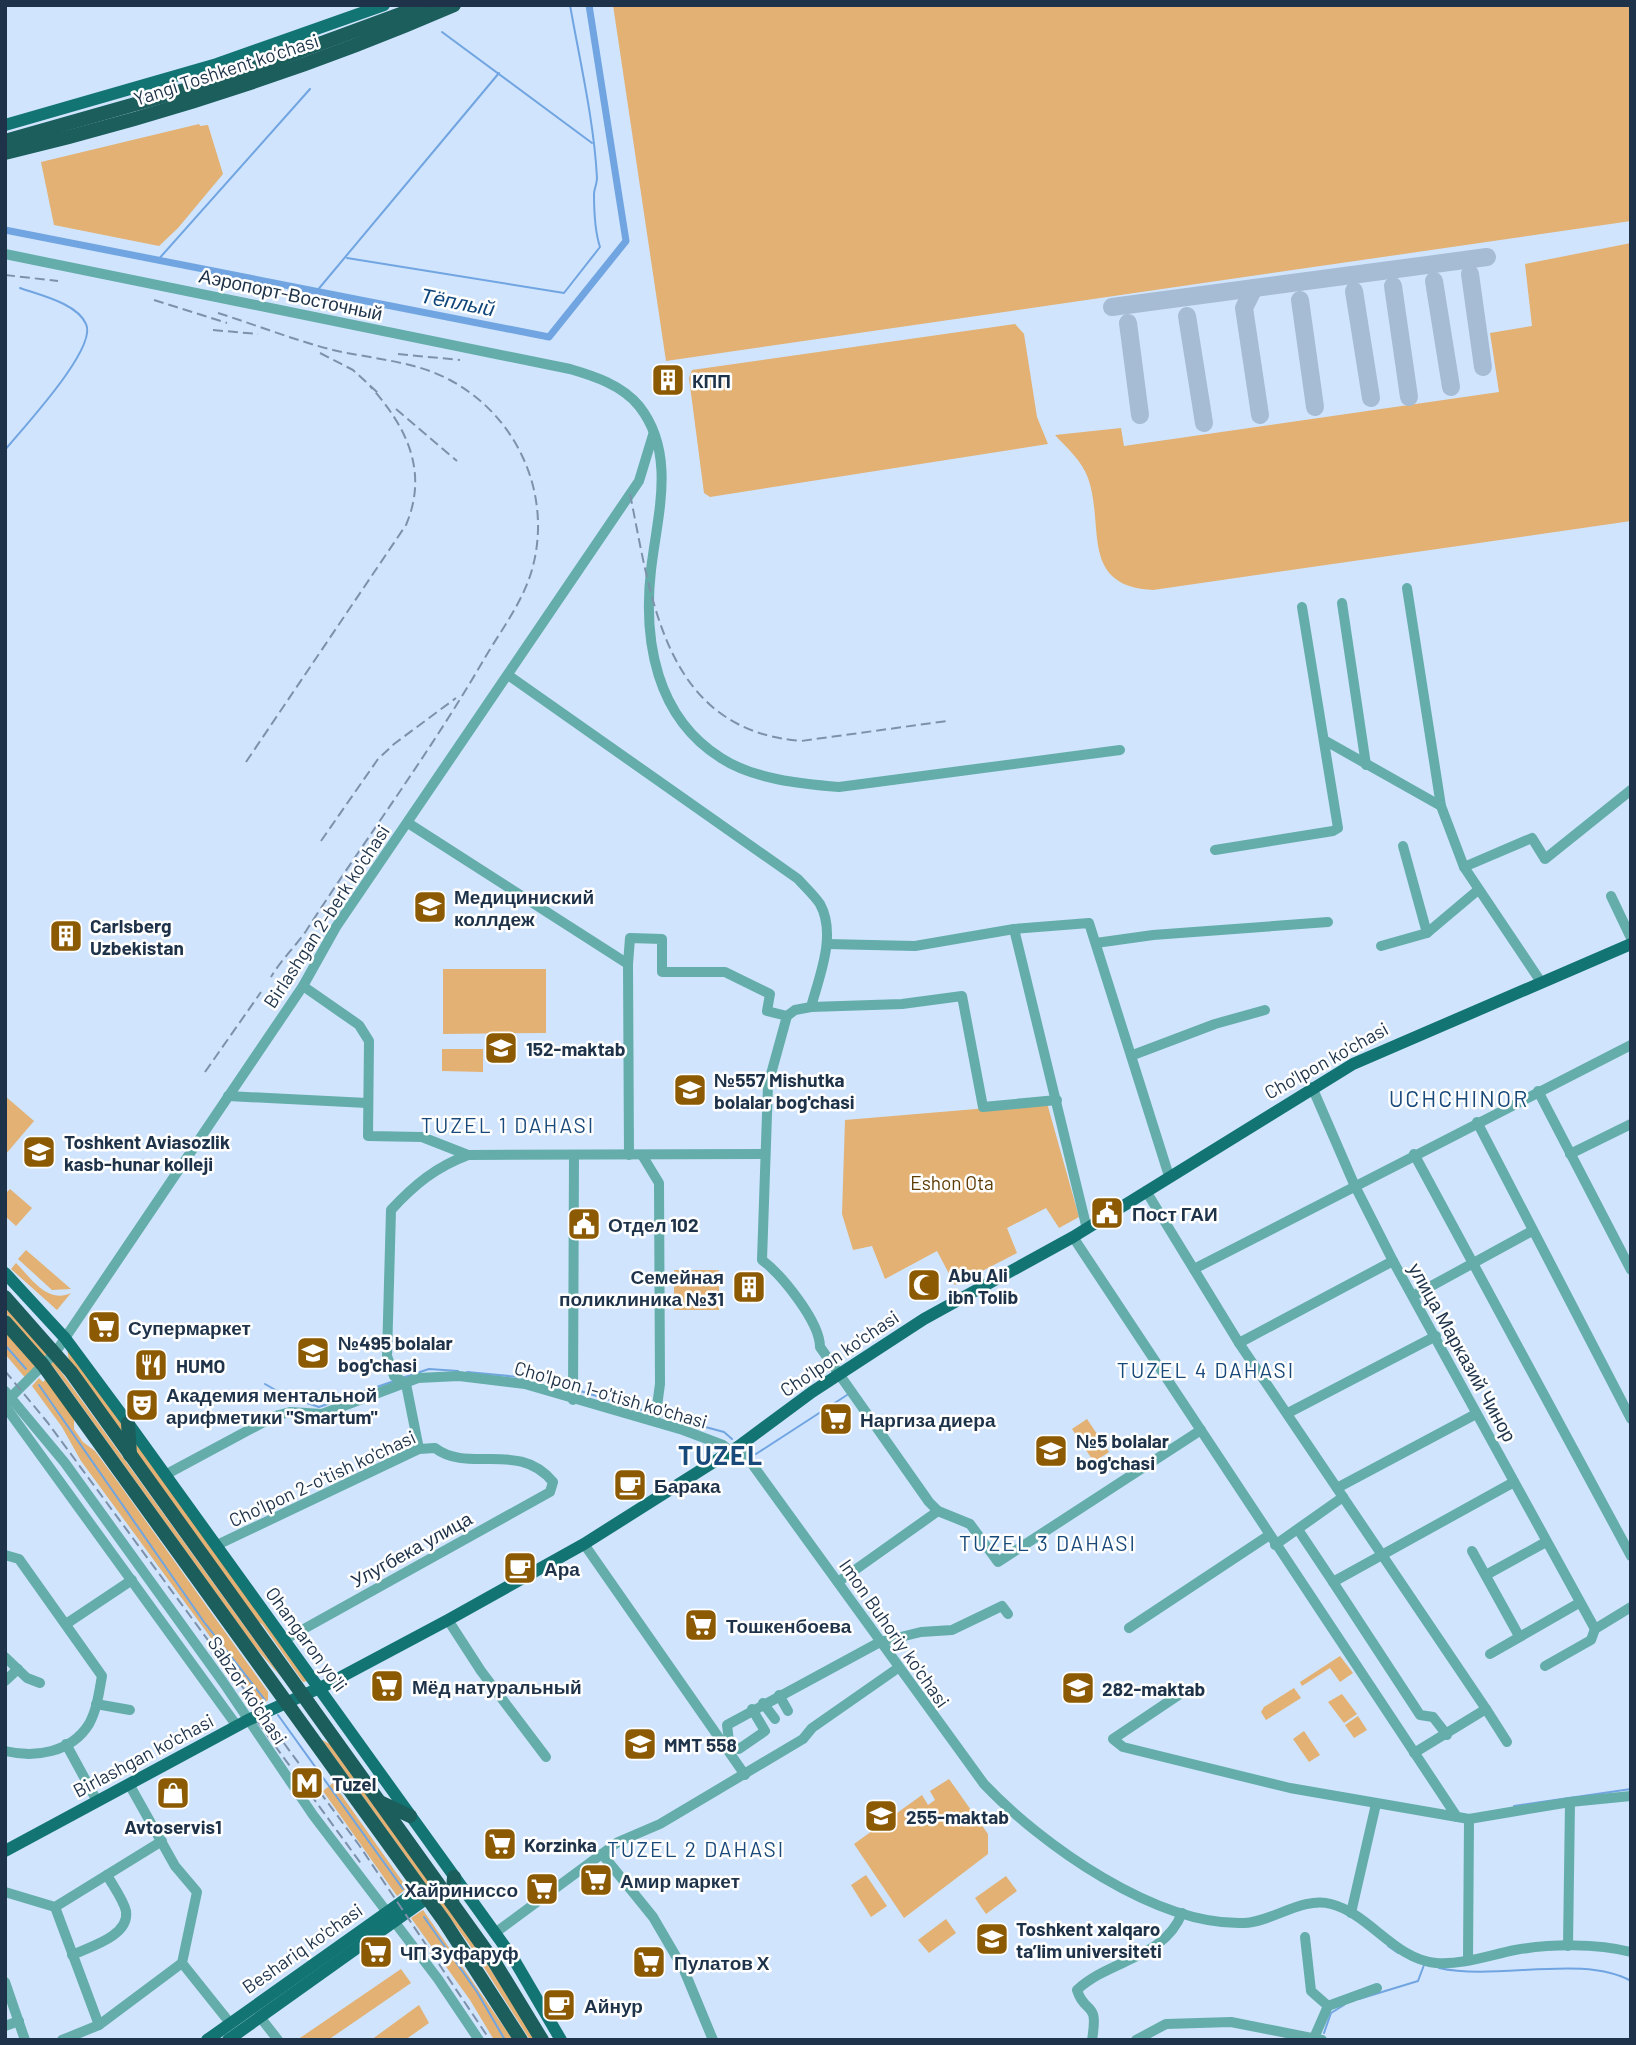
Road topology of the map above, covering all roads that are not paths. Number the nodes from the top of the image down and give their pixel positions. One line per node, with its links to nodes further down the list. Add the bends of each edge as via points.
1 (384, 5): 4 (main road, via 229,61)
2 (425, 5): 5 (highway, Yangi Toshkent ko‘chasi, via 227,78)
3 (454, 5): 6 (highway, Yangi Toshkent ko‘chasi, via 229,91)
4 (5, 125)
5 (5, 141)
6 (5, 153)
7 (5, 254): 8 (street, Аэропорт-Восточный, via 570,369 623,391 639,405)
8 (653, 434): 12 (street, Birlashgan 2-berk ko'chasi, via 639,481); 14 (street, Аэропорт-Восточный, via 660,452 662,491 648,620 655,668 670,706 692,734 722,759 803,784 839,787)
9 (1407, 588): 17 (street)
10 (1342, 603): 15 (street)
11 (1302, 607): 13 (street)
12 (508, 674): 18 (street, Birlashgan 2-berk ko'chasi); 29 (street, via 798,879 819,903)
13 (1324, 740): 15 (street); 20 (street, via 1338,828)
14 (1120, 750)
15 (1366, 765): 17 (street)
16 (1631, 790): 21 (street, via 1545,859 1532,838)
17 (1441, 806): 21 (street)
18 (408, 823): 32 (street); 34 (street, Birlashgan 2-berk ko'chasi, via 336,927)
19 (1403, 846): 26 (street)
20 (1215, 850)
21 (1464, 867): 22 (street)
22 (1478, 890): 26 (street); 33 (street)
23 (1611, 896): 27 (street)
24 (1328, 922): 28 (street)
25 (1014, 929): 28 (street, via 1084,921); 29 (street, via 915,946); 43 (street)
26 (1427, 933): 31 (street)
27 (1631, 938)
28 (1096, 943): 39 (street)
29 (827, 944): 35 (street)
30 (1631, 944): 33 (main road, Cho'lpon ko'chasi)
31 (1381, 946)
32 (628, 964): 37 (street, via 630,938 662,939 662,972 725,972 770,994 767,1011); 52 (street)
33 (1541, 982): 40 (main road, Cho'lpon ko'chasi, via 1387,1047)
34 (303, 986): 42 (street, Birlashgan 2-berk ko'chasi); 44 (street, via 365,1032 369,1041)
35 (811, 1007): 37 (street); 43 (street, via 902,1004 962,996 982,1107)
36 (1265, 1010): 39 (street)
37 (787, 1016): 47 (street, via 768,1085)
38 (1631, 1045): 41 (street)
39 (1133, 1055): 54 (street)
40 (1312, 1087): 54 (main road, Cho'lpon ko'chasi); 55 (street, улица Марказий Чинор)
41 (1538, 1091): 45 (street); 49 (street)
42 (228, 1096): 44 (street); 69 (street, Birlashgan 2-berk ko'chasi)
43 (1057, 1100): 57 (street)
44 (367, 1103): 50 (street, via 368,1136 422,1137)
45 (1477, 1122): 48 (street); 58 (street)
46 (1631, 1124): 49 (street)
47 (764, 1154): 53 (street); 73 (street, via 762,1259 785,1281)
48 (1414, 1154): 55 (street); 61 (street)
49 (1570, 1154): 63 (street)
50 (468, 1155): 51 (street); 74 (street, via 427,1175 391,1209 387,1356)
51 (574, 1155): 52 (street); 75 (street)
52 (629, 1155): 53 (street)
53 (642, 1155): 79 (street, via 659,1183 660,1384)
54 (1169, 1176): 56 (main road, Cho'lpon ko'chasi)
55 (1354, 1184): 60 (street, улица Марказий Чинор); 62 (street)
56 (1146, 1191): 57 (main road, Cho'lpon ko'chasi); 62 (street)
57 (1087, 1228): 59 (main road, Cho'lpon ko'chasi)
58 (1532, 1231): 61 (street); 80 (street)
59 (1073, 1237): 73 (main road, Cho'lpon ko'chasi, via 924,1319); 82 (street)
60 (1393, 1261): 65 (street, улица Марказий Чинор); 70 (street)
61 (1471, 1263): 65 (street); 102 (street)
62 (1194, 1269): 70 (street)
63 (1631, 1270)
64 (5, 1273): 69 (main road, Ohangaron yoʻli)
65 (1413, 1296): 68 (street, улица Марказий Чинор)
66 (5, 1297): 71 (highway, Ohangaron yoʻli)
67 (5, 1322): 72 (highway)
68 (1436, 1336): 77 (street); 78 (street, улица Марказий Чинор)
69 (65, 1338): 71 (street, Birlashgan 2-berk ko'chasi); 81 (main road, Ohangaron yoʻli)
70 (1239, 1343): 77 (street)
71 (55, 1353): 72 (street, Birlashgan 2-berk ko'chasi); 85 (highway, Ohangaron yoʻli)
72 (43, 1365): 76 (street, Birlashgan 2-berk ko'chasi); 128 (highway)
73 (839, 1375): 83 (main road, Cho'lpon ko'chasi); 92 (street)
74 (400, 1381): 75 (street, Cho'lpon 1-o'tish ko'chasi, via 459,1376 525,1384); 84 (street); 86 (street, Cho'lpon 1-o'tish ko'chasi, via 323,1414 275,1416)
75 (573, 1398): 79 (street, Cho'lpon 1-o'tish ko'chasi)
76 (7, 1399): 88 (street, Sabzor ko'chasi); 90 (street)
77 (1288, 1413): 91 (street)
78 (1476, 1414): 87 (street, улица Марказий Чинор); 91 (street)
79 (656, 1416): 83 (street, Cho'lpon 1-o'tish ko'chasi)
80 (1631, 1419)
81 (128, 1423): 85 (highway); 86 (main road, Ohangaron yoʻli)
82 (1201, 1430): 92 (street, via 998,1562 970,1524); 94 (street)
83 (735, 1448): 96 (main road, Cho'lpon ko'chasi); 105 (street, Imon Buhoriy ko'chasi)
84 (419, 1449): 89 (street, Cho'lpon 2-o'tish ko'chasi, via 435,1448 447,1457 528,1463 547,1474); 97 (street, Cho'lpon 2-o'tish ko'chasi)
85 (130, 1457): 126 (highway, Ohangaron yoʻli)
86 (165, 1475): 97 (main road, Ohangaron yoʻli)
87 (1514, 1482): 95 (street, улица Марказий Чинор); 100 (street)
88 (81, 1485): 90 (street); 136 (street, Sabzor ko'chasi)
89 (554, 1488): 115 (street, Улугбека улица)
90 (70, 1493): 104 (street)
91 (1340, 1493): 93 (street); 100 (street)
92 (938, 1511): 105 (street)
93 (1299, 1531): 98 (street); 106 (street)
94 (1268, 1535): 98 (street); 112 (street)
95 (1546, 1542): 103 (street); 107 (street, улица Марказий Чинор)
96 (584, 1544): 110 (main road, Cho'lpon ko'chasi); 138 (street)
97 (217, 1545): 115 (main road, Ohangaron yoʻli)
98 (1275, 1545): 142 (street)
99 (1472, 1551): 103 (street)
100 (1381, 1553): 106 (street); 134 (street)
101 (5, 1555): 111 (street, via 19,1559)
102 (1631, 1556)
103 (1486, 1575): 114 (street)
104 (132, 1580): 111 (street); 136 (street)
105 (838, 1582): 116 (street, Imon Buhoriy ko'chasi)
106 (1333, 1582): 137 (street, via 1420,1715 1433,1717)
107 (1579, 1603): 113 (street, улица Марказий Чинор); 114 (street)
108 (1631, 1607): 113 (street)
109 (1007, 1614): 116 (street, via 1002,1606 952,1630)
110 (448, 1620): 124 (main road, Cho'lpon ko'chasi); 143 (street)
111 (66, 1624): 130 (street, via 102,1676)
112 (1129, 1628)
113 (1595, 1629): 119 (street, via 1591,1640)
114 (1519, 1636): 117 (street)
115 (284, 1640): 124 (main road, Ohangaron yoʻli)
116 (880, 1642): 120 (street, Imon Buhoriy ko'chasi); 127 (street)
117 (1490, 1654)
118 (5, 1657): 121 (street)
119 (1545, 1666)
120 (898, 1668): 144 (street, via 812,1728 803,1740); 163 (street, Imon Buhoriy ko'chasi, via 968,1765 1033,1831 1121,1888)
121 (18, 1669): 122 (street); 123 (street)
122 (5, 1681)
123 (40, 1683)
124 (318, 1688): 126 (main road, Cho'lpon ko'chasi); 151 (main road, Ohangaron yoʻli)
125 (1183, 1692): 150 (street, via 1113,1739 1123,1747)
126 (301, 1695): 128 (main road, Birlashgan ko'chasi); 148 (highway, Ohangaron yoʻli)
127 (779, 1695): 129 (street); 133 (street)
128 (285, 1702): 136 (main road, Birlashgan ko'chasi); 160 (highway)
129 (763, 1703): 131 (street); 135 (street)
130 (96, 1704): 132 (street); 140 (street, via 88,1725)
131 (752, 1709): 138 (street, via 727,1725); 138 (street, via 765,1731 739,1749)
132 (130, 1710)
133 (788, 1711)
134 (1488, 1711): 137 (street); 139 (street)
135 (775, 1719)
136 (243, 1723): 145 (main road, Birlashgan ko'chasi); 165 (street, Sabzor ko'chasi)
137 (1447, 1735): 142 (street)
138 (726, 1742): 144 (street)
139 (1507, 1742)
140 (66, 1744): 141 (street, via 36,1756); 147 (street)
141 (5, 1751)
142 (1414, 1753): 152 (street)
143 (546, 1757)
144 (745, 1776): 156 (street, via 723,1784)
145 (129, 1784): 147 (main road, Birlashgan ko'chasi); 154 (street)
146 (1631, 1796): 149 (street)
147 (97, 1801): 155 (main road, Birlashgan ko'chasi)
148 (379, 1801): 151 (highway); 161 (highway, Ohangaron yoʻli)
149 (1570, 1802): 153 (street); 168 (street)
150 (1376, 1804): 152 (street); 164 (street)
151 (410, 1816): 158 (main road, Ohangaron yoʻli)
152 (1457, 1817): 153 (street)
153 (1469, 1819): 171 (street)
154 (162, 1841): 157 (street); 172 (street, via 197,1892)
155 (5, 1851)
156 (602, 1854): 166 (street); 194 (street, via 653,1917 684,1970)
157 (107, 1875): 162 (street); 170 (street, via 125,1909 124,1923 111,1936)
158 (454, 1877): 161 (highway); 166 (main road, Ohangaron yoʻli)
159 (5, 1892): 162 (street)
160 (423, 1893): 165 (main road, Beshariq ko'chasi); 191 (highway)
161 (452, 1903): 192 (highway, Ohangaron yoʻli)
162 (55, 1907): 170 (street)
163 (1182, 1913): 164 (street, Imon Buhoriy ko'chasi, via 1253,1922 1324,1902); 195 (street, via 1168,1938 1103,1969 1077,1990 1093,2009)
164 (1351, 1913): 171 (street, Imon Buhoriy ko'chasi, via 1416,1957 1435,1963)
165 (391, 1917): 173 (main road, Beshariq ko'chasi); 190 (street, Sabzor ko'chasi)
166 (495, 1933): 193 (main road, Ohangaron yoʻli)
167 (1305, 1937): 176 (street, via 1311,1991)
168 (1568, 1946): 169 (street, Imon Buhoriy ko'chasi); 171 (street, Imon Buhoriy ko'chasi)
169 (1631, 1952)
170 (72, 1955): 181 (street)
171 (1468, 1960)
172 (182, 1963): 179 (street); 181 (street)
173 (300, 1981): 177 (main road, Beshariq ko'chasi); 179 (main road, Beshariq ko'chasi)
174 (5, 1982): 178 (street)
175 (1377, 1988): 176 (street)
176 (1328, 2006): 184 (street)
177 (260, 2017): 188 (main road, Beshariq ko'chasi); 189 (street)
178 (19, 2021): 180 (street); 185 (street)
179 (230, 2023): 187 (main road, Beshariq ko'chasi)
180 (5, 2025)
181 (99, 2025): 186 (street)
182 (1152, 2037): 183 (street, via 1166,2024 1231,2022); 196 (street)
183 (1291, 2037): 184 (street)
184 (1318, 2039)
185 (25, 2040)
186 (62, 2040)
187 (207, 2040)
188 (228, 2040)
189 (278, 2040)
190 (479, 2040)
191 (521, 2040)
192 (542, 2040)
193 (561, 2040)
194 (713, 2040)
195 (1092, 2040)
196 (1136, 2040)

